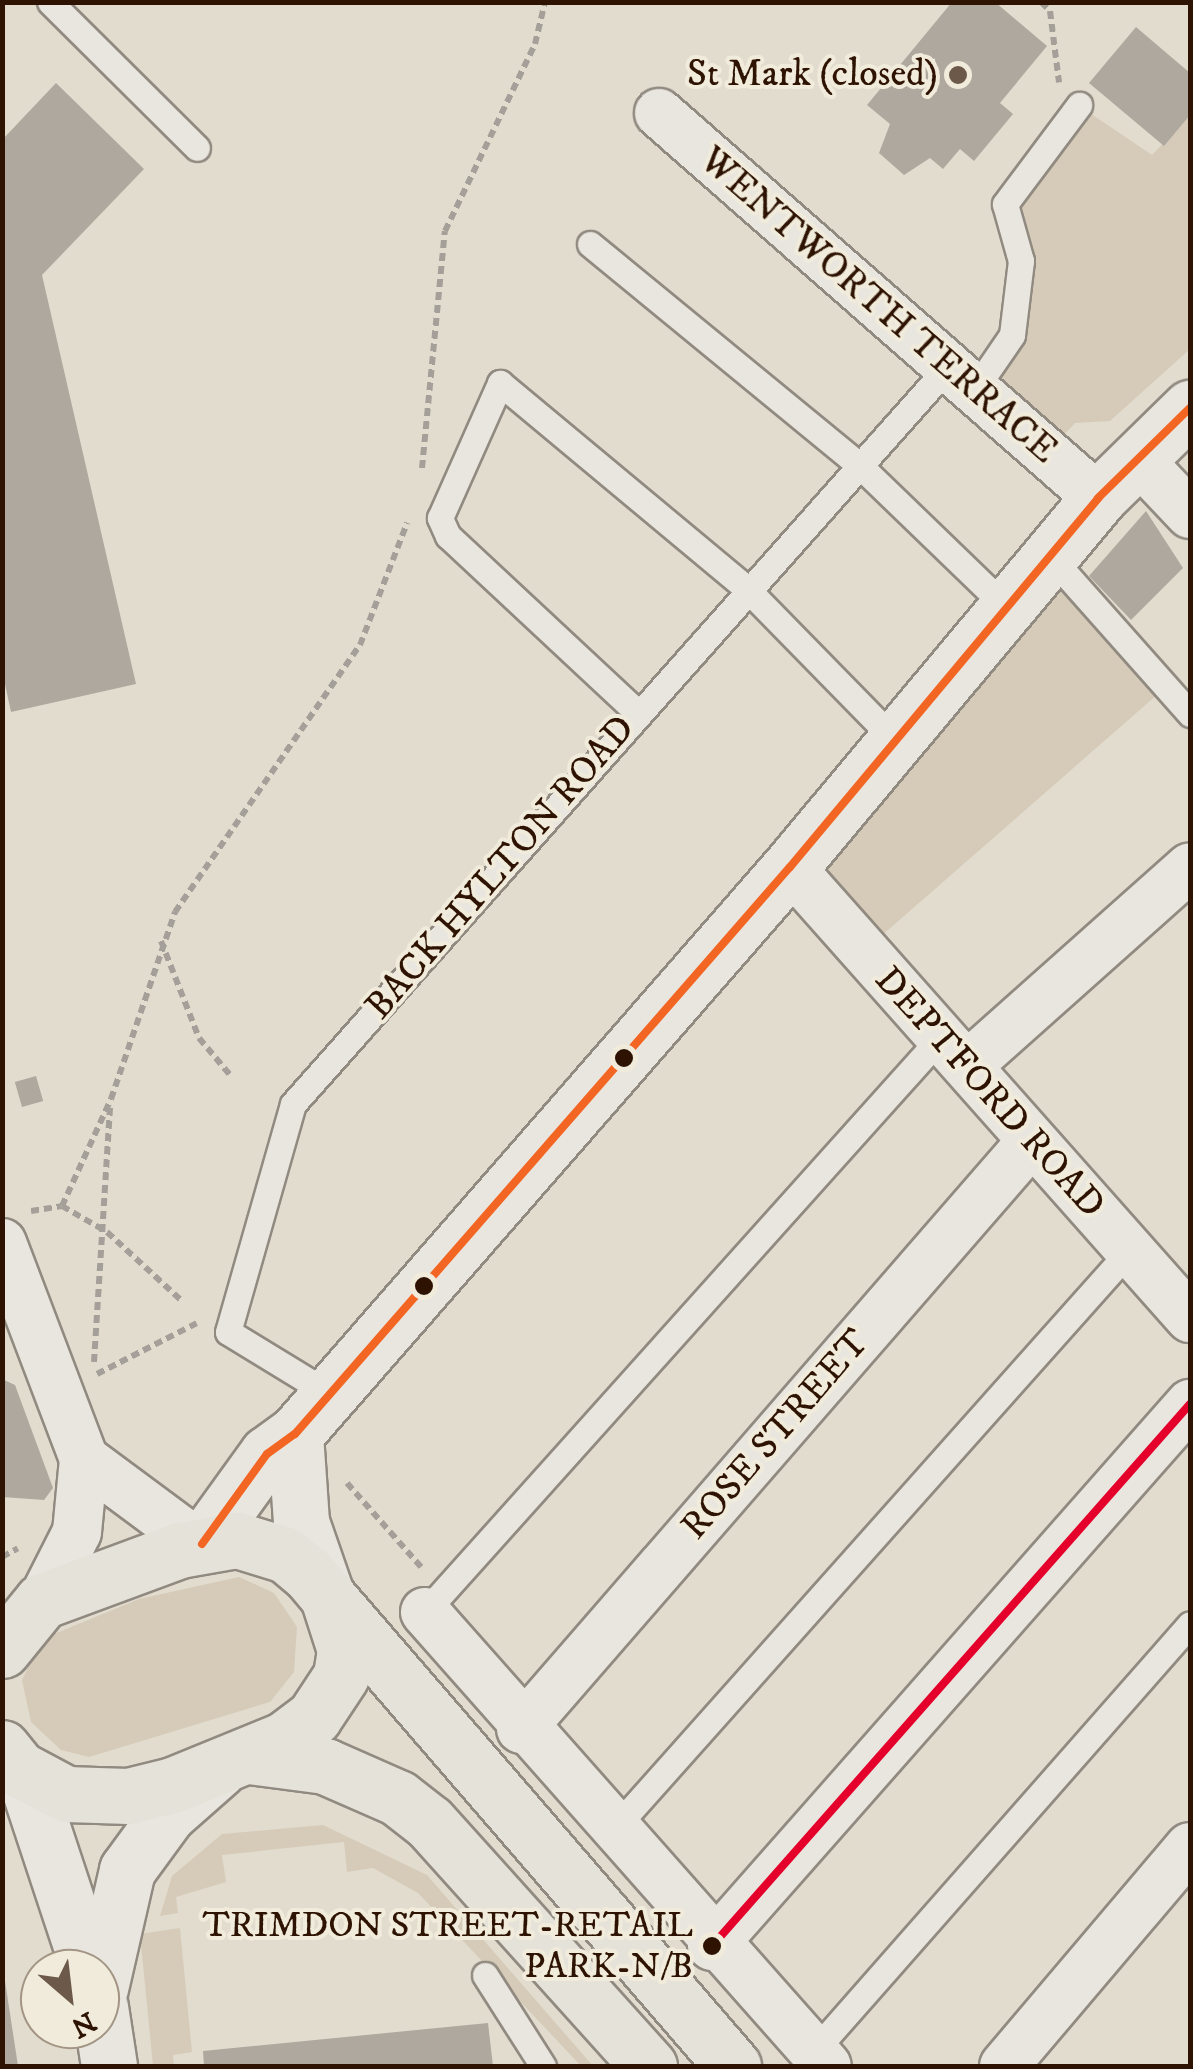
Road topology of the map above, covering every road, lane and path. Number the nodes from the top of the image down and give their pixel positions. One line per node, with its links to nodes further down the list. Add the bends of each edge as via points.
1 (50, 2): 6 (lane)
2 (546, 2): 12 (path, via 535,44 445,230)
3 (1041, 2): 4 (path, via 1050,12 1059,84)
4 (1078, 105): 8 (lane, BACK HYLTON ROAD, via 1005,204 1021,261 1012,336)
5 (659, 113): 8 (street, WENTWORTH TERRACE)
6 (196, 148)
7 (590, 244): 11 (lane)
8 (960, 380): 11 (lane, BACK HYLTON ROAD); 13 (street, WENTWORTH TERRACE)
9 (1190, 408): 10 (street)
10 (1137, 458): 13 (street); 15 (street)
11 (858, 464): 17 (lane, BACK HYLTON ROAD); 18 (lane)
12 (421, 472)
13 (1098, 498): 16 (street)
14 (411, 508): 24 (path, via 360,646)
15 (1190, 514)
16 (1049, 555): 18 (street); 20 (lane)
17 (745, 587): 19 (lane, BACK HYLTON ROAD); 19 (lane, via 500,382 440,518 448,536); 21 (lane)
18 (1006, 606): 21 (street)
19 (638, 713): 37 (lane, BACK HYLTON ROAD, via 293,1104 228,1332)
20 (1190, 714)
21 (896, 742): 22 (street)
22 (790, 867): 25 (street, DEPTFORD ROAD); 37 (street)
23 (1190, 867): 25 (street)
24 (161, 941): 26 (path, via 198,1038); 27 (path)
25 (954, 1051): 28 (street, DEPTFORD ROAD); 42 (lane)
26 (230, 1076)
27 (110, 1099): 29 (path); 31 (path)
28 (1032, 1142): 32 (street, DEPTFORD ROAD); 45 (street, ROSE STREET)
29 (62, 1206): 30 (path); 31 (path)
30 (10, 1228): 38 (street)
31 (107, 1232): 33 (path); 34 (path, via 96,1360 86,1379)
32 (1130, 1251): 35 (street, DEPTFORD ROAD); 48 (lane)
33 (181, 1300)
34 (206, 1317)
35 (1190, 1318)
36 (1190, 1404): 50 (street)
37 (312, 1414): 39 (street, via 244,1482); 40 (street, via 302,1522)
38 (84, 1458): 39 (street); 41 (street, via 77,1532)
39 (201, 1544): 40 (highway, via 262,1544 286,1555); 41 (highway)
40 (327, 1596): 47 (highway, via 342,1637 340,1676 314,1717); 57 (highway)
41 (27, 1605): 44 (highway)
42 (425, 1612): 45 (street)
43 (1190, 1624): 54 (lane)
44 (2, 1650)
45 (521, 1729): 48 (street)
46 (12, 1762): 47 (highway, via 93,1799); 51 (street)
47 (234, 1762): 52 (street, via 168,1814 127,1870); 56 (highway, via 325,1766 414,1810 493,1884)
48 (613, 1830): 50 (street)
49 (1190, 1847): 58 (street)
50 (712, 1946): 54 (street, via 769,1993)
51 (82, 1949)
52 (109, 1949)
53 (485, 1974): 55 (lane)
54 (821, 2058)
55 (543, 2066)
56 (649, 2066)
57 (733, 2066)
58 (1004, 2066)

